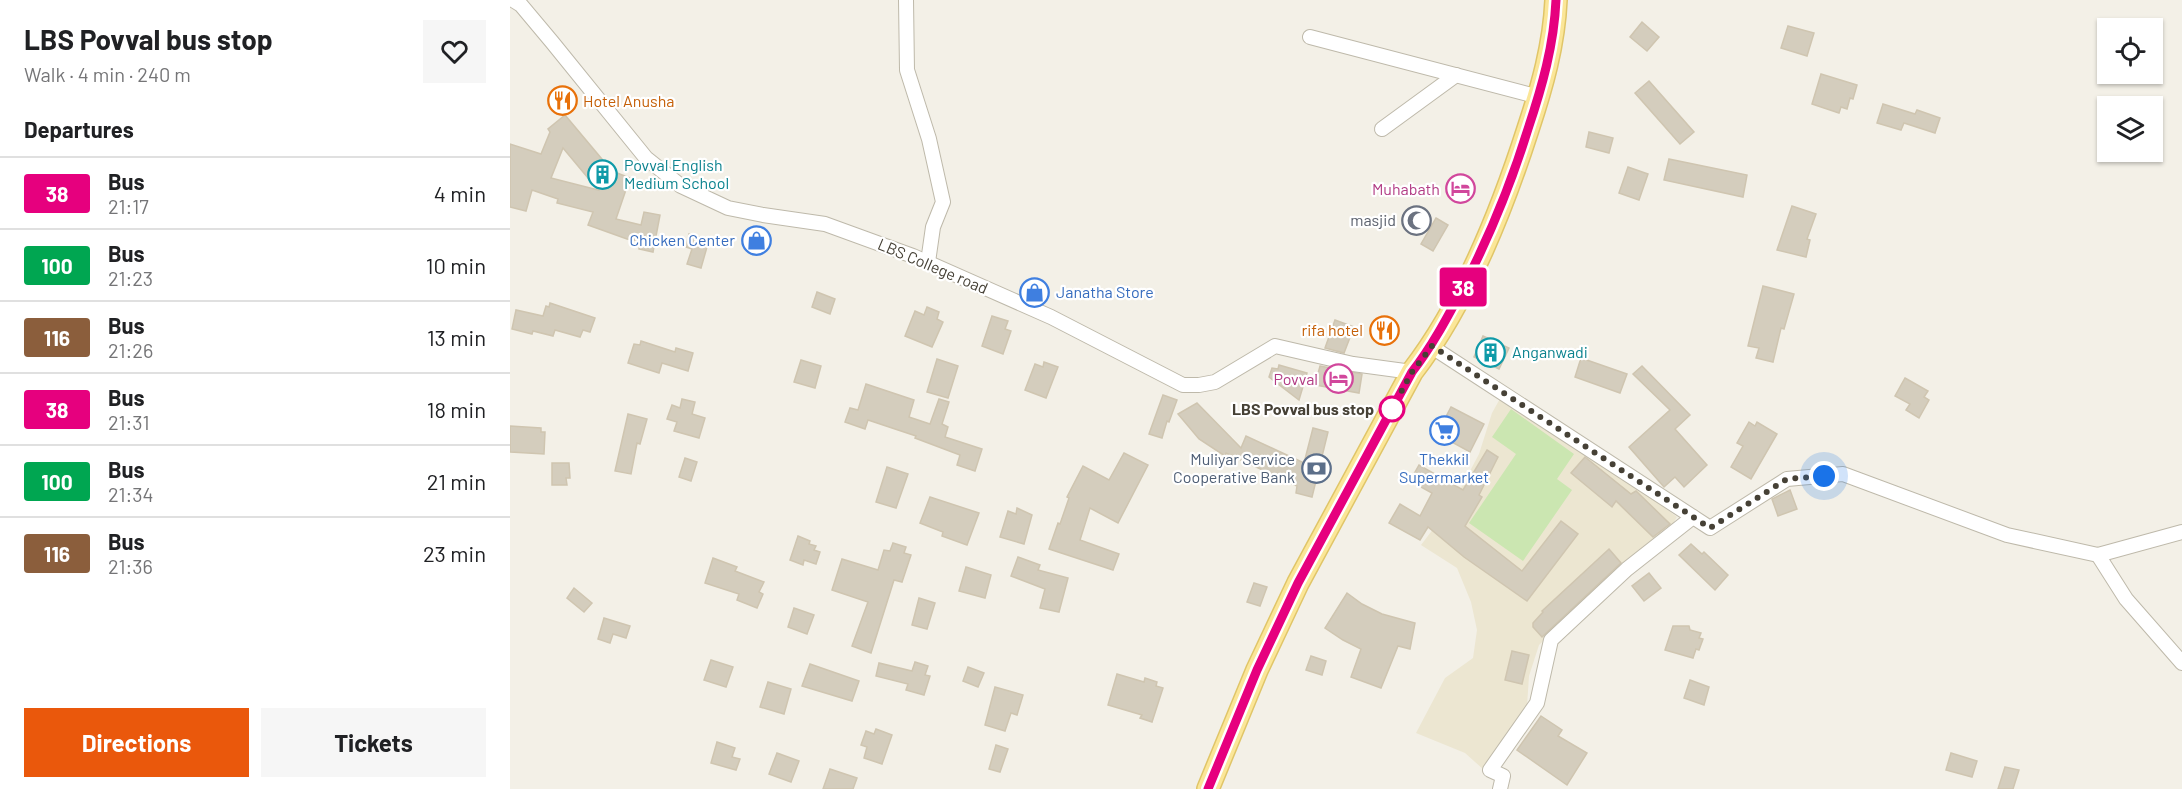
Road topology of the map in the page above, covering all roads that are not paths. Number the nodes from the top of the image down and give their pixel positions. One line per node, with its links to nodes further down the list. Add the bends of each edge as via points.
1 (513, 0): 8 (street, LBS College road, via 646,158 681,186 728,208 825,224)
2 (906, 0): 8 (street, via 907,70 929,139 943,202 933,227)
3 (1556, 0): 6 (main road, via 1551,51)
4 (1310, 37): 5 (street)
5 (1456, 75): 6 (street); 7 (street)
6 (1539, 97): 9 (main road, via 1510,185 1478,258)
7 (1382, 129)
8 (928, 262): 10 (street, LBS College road, via 1051,316 1183,385 1215,382 1275,346 1353,364)
9 (1432, 346): 10 (main road); 11 (street)
10 (1412, 372): 15 (main road, via 1298,583)
11 (1693, 517): 13 (street, via 1710,528 1787,479 1842,474 2007,535); 16 (street, via 1627,569 1551,640 1537,703 1490,770 1503,776)
12 (2182, 532): 13 (street)
13 (2098, 555): 14 (street, via 2126,599)
14 (2182, 663)
15 (1208, 789)
16 (1500, 789)

